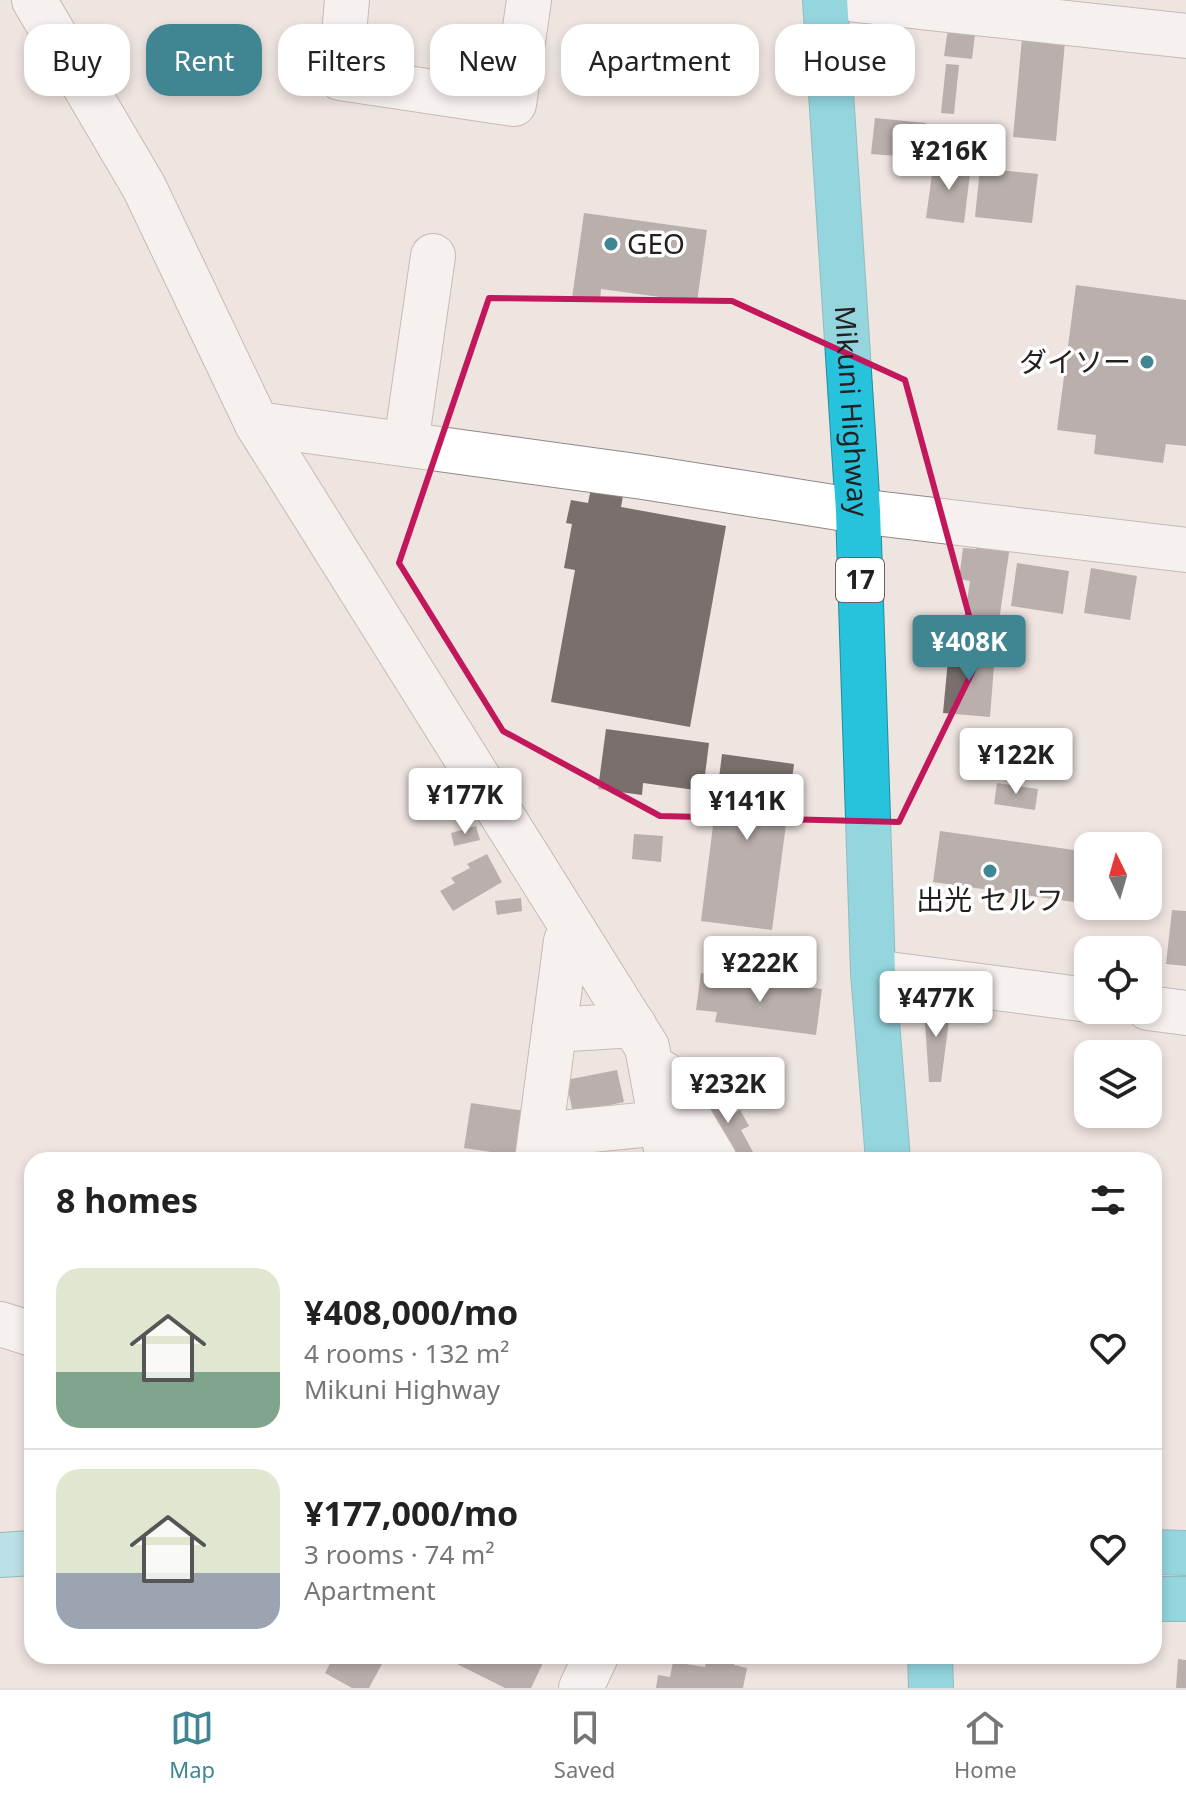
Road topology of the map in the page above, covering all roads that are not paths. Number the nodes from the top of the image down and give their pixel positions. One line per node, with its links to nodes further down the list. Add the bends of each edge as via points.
1 (34, 0): 8 (street, via 144,187)
2 (347, 0): 3 (street, via 340,78 514,104)
3 (529, 0)
4 (825, 0): 10 (highway, Mikuni Highway / 17)
5 (856, 0): 6 (street)
6 (1186, 36)
7 (433, 256): 9 (street)
8 (257, 424): 9 (street); 18 (street)
9 (406, 444): 10 (street)
10 (858, 511): 11 (street); 13 (highway, Mikuni Highway / 17)
11 (1186, 550)
12 (566, 941): 17 (street)
13 (873, 972): 14 (street); 22 (highway, Mikuni Highway / 17)
14 (1074, 998)
15 (1162, 1010): 16 (street)
16 (1186, 1013)
17 (554, 1030): 18 (street); 20 (street)
18 (641, 1036): 19 (street); 21 (street)
19 (665, 1141): 20 (street)
20 (539, 1148)
21 (710, 1152)
22 (887, 1152)
23 (0, 1324): 24 (street)
24 (24, 1332)
25 (1162, 1552): 26 (highway)
26 (1186, 1553)
27 (24, 1554): 28 (main road)
28 (0, 1555)
29 (1162, 1599): 30 (highway)
30 (1186, 1599)
31 (592, 1664): 33 (street)
32 (930, 1664): 34 (highway)
33 (581, 1688)
34 (931, 1688)

